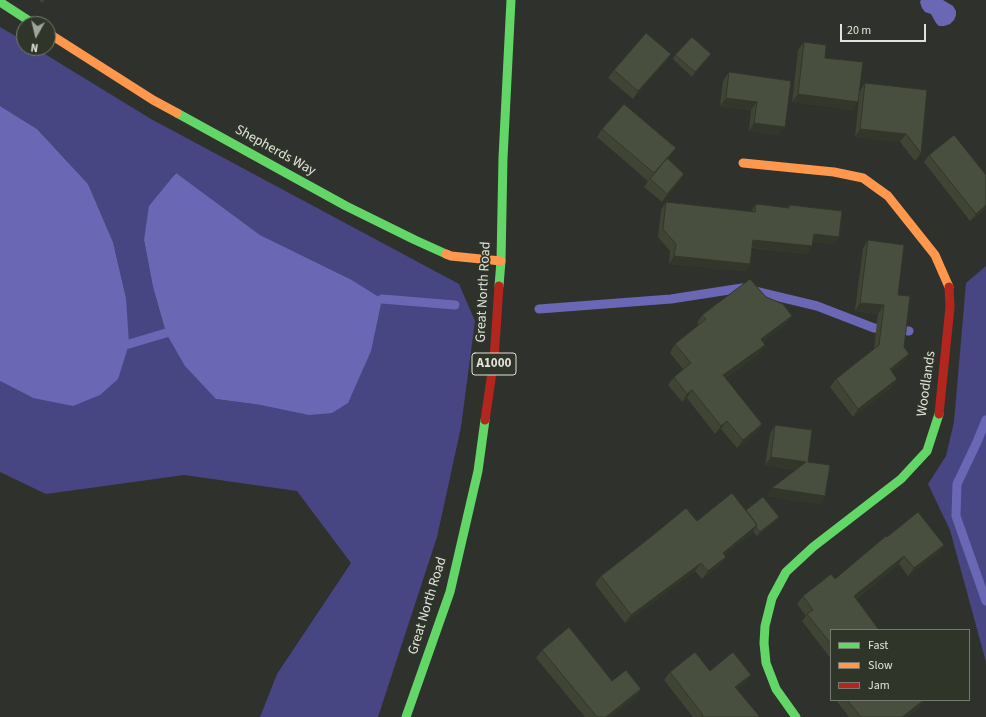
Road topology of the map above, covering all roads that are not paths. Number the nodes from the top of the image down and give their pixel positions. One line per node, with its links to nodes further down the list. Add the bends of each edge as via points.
1 (511, 0): 6 (street, Great North Road / A1000)
2 (0, 2): 3 (street)
3 (22, 16)
4 (56, 38): 6 (street, Shepherds Way, via 153,100 353,210 451,256)
5 (743, 163): 8 (street, Woodlands, via 834,172 863,178 888,196 935,255 949,287 950,307 940,412 928,451 901,479 813,547 786,572 772,598 765,626 766,663 776,689)
6 (501, 261): 7 (street, Great North Road / A1000, via 494,359 478,471 450,592)
7 (406, 717)
8 (796, 717)

